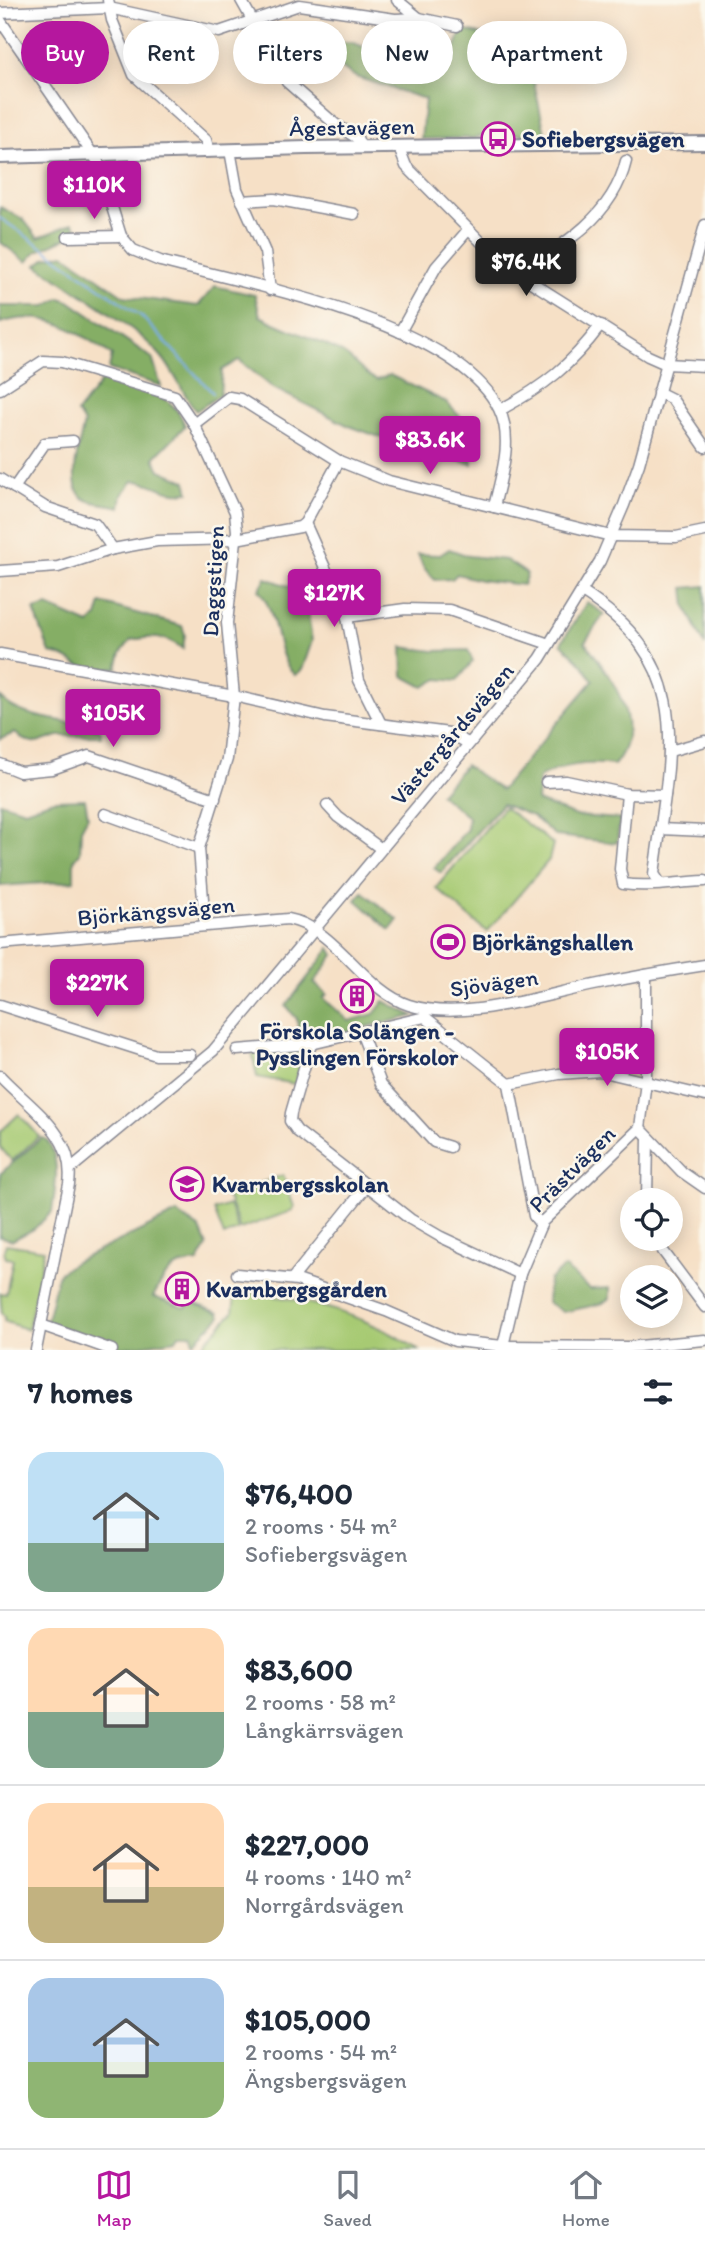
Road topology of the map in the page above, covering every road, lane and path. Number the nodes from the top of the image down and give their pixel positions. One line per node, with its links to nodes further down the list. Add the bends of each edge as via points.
1 (241, 0): 7 (street)
2 (397, 0): 5 (street)
3 (109, 4): 4 (street); 10 (street, via 214,32); 15 (street, via 134,75 206,141)
4 (0, 13)
5 (419, 18): 8 (street, via 299,5); 9 (street)
6 (0, 20): 17 (street)
7 (251, 21)
8 (254, 21)
9 (457, 26)
10 (233, 27)
11 (289, 84): 13 (street, via 357,138)
12 (705, 143): 13 (main road, Ågestavägen)
13 (361, 147): 14 (main road, Ågestavägen)
14 (230, 150): 15 (main road, Ågestavägen); 20 (street)
15 (209, 151): 17 (main road, Ågestavägen)
16 (401, 153): 23 (street, via 405,166)
17 (91, 154): 18 (main road, Ågestavägen); 24 (street, via 103,176)
18 (0, 157)
19 (626, 160): 26 (street, via 611,195 581,232)
20 (242, 201): 21 (street, via 274,199); 27 (street, via 265,252)
21 (354, 214)
22 (705, 225): 30 (street, Västergårdsvägen)
23 (468, 230): 26 (street); 29 (street, via 436,267)
24 (121, 236): 25 (street); 27 (street, via 142,255)
25 (68, 237)
26 (516, 273): 28 (street)
27 (270, 290): 29 (street)
28 (601, 326): 30 (street); 34 (street, via 566,368 540,389)
29 (400, 332): 34 (street, via 464,369)
30 (666, 364): 31 (street); 33 (street, Västergårdsvägen)
31 (705, 366)
32 (0, 389): 35 (street, Daggstigen, via 43,361 62,362 169,391)
33 (658, 393): 37 (street, via 672,399); 44 (street, Västergårdsvägen, via 639,464)
34 (500, 410): 41 (street, via 507,446)
35 (194, 424): 38 (street, via 229,397 240,399); 45 (street, Daggstigen, via 228,489)
36 (73, 441): 40 (street, via 45,443)
37 (705, 447)
38 (339, 461): 41 (street, via 389,481); 42 (street)
39 (0, 479): 40 (street)
40 (14, 488): 46 (street, via 45,507 95,524)
41 (494, 507): 44 (street)
42 (305, 523): 45 (street); 49 (street)
43 (705, 531): 44 (street, via 676,537)
44 (611, 536): 48 (street, Västergårdsvägen)
45 (236, 539): 46 (street, via 157,541); 52 (street, Daggstigen, via 227,623)
46 (113, 549): 47 (street, via 58,567)
47 (0, 571)
48 (582, 592): 50 (street, Västergårdsvägen); 56 (street, via 633,634 656,667 667,702)
49 (347, 617): 50 (street, via 405,609 449,610); 53 (street, via 359,680)
50 (550, 644): 55 (street, Västergårdsvägen)
51 (0, 654): 52 (street)
52 (234, 696): 53 (street, via 325,717); 61 (street, Daggstigen, via 226,764)
53 (381, 724): 55 (street, via 449,733)
54 (705, 741): 56 (street)
55 (468, 743): 67 (street, Västergårdsvägen)
56 (670, 751): 60 (street)
57 (0, 764): 61 (street, via 20,772 52,769 89,757)
58 (546, 782): 59 (street, via 566,781)
59 (627, 794): 60 (street); 69 (street, via 620,880 650,888)
60 (664, 795): 64 (street)
61 (215, 799): 66 (street, Daggstigen)
62 (327, 805): 67 (street)
63 (104, 814): 66 (street)
64 (660, 830): 65 (street); 69 (street, via 654,874)
65 (705, 831)
66 (199, 848): 70 (street, Daggstigen)
67 (380, 848): 71 (street, Västergårdsvägen)
68 (705, 881): 69 (street)
69 (660, 883)
70 (205, 925): 71 (street, Björkängsvägen, via 288,919); 72 (street, Björkängsvägen)
71 (313, 930): 74 (street, Sjövägen, via 390,996 428,1009 468,1010); 87 (street, Västergårdsvägen, via 214,1051)
72 (0, 944)
73 (705, 965): 74 (street, Sjövägen)
74 (646, 975): 81 (street, Prästvägen)
75 (0, 1005): 79 (street, via 156,1055)
76 (360, 1032): 77 (street); 82 (street, via 425,1017); 86 (street, via 389,1095 434,1142)
77 (311, 1044): 78 (street); 88 (street, via 290,1121)
78 (237, 1050)
79 (190, 1055)
80 (0, 1076): 87 (street, via 56,1132)
81 (646, 1081): 82 (street, via 600,1071); 83 (street); 84 (street, Prästvägen)
82 (509, 1084): 91 (street, via 534,1216)
83 (705, 1097)
84 (640, 1128): 85 (street); 91 (street, Prästvägen)
85 (648, 1138): 89 (street); 90 (street)
86 (450, 1147)
87 (69, 1169): 97 (street)
88 (366, 1187): 94 (street, via 441,1237); 95 (street)
89 (647, 1188)
90 (705, 1188)
91 (541, 1225): 94 (street, Prästvägen)
92 (663, 1251): 96 (street)
93 (236, 1274): 95 (street)
94 (520, 1274): 99 (street, Prästvägen)
95 (292, 1279): 99 (street, via 455,1340)
96 (705, 1307)
97 (41, 1325): 100 (street); 101 (street)
98 (705, 1340): 99 (street, via 628,1347)
99 (502, 1348)
100 (36, 1350)
101 (112, 1350)

